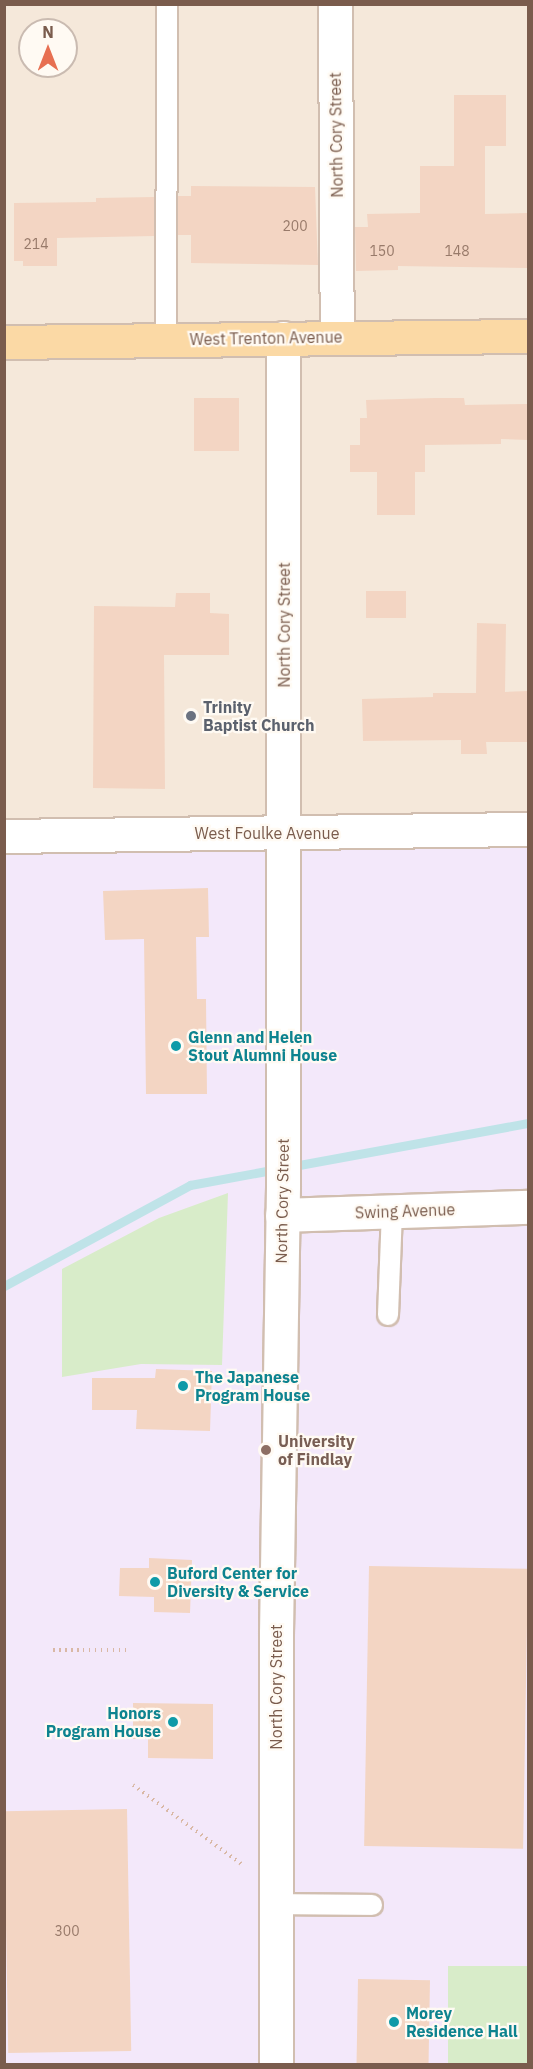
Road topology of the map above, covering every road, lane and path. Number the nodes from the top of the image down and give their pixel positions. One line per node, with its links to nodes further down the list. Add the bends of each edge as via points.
1 (167, 4): 6 (lane)
2 (335, 4): 4 (street, North Cory Street)
3 (528, 336): 4 (main road, West Trenton Avenue)
4 (337, 337): 5 (main road, West Trenton Avenue)
5 (283, 338): 6 (main road, West Trenton Avenue); 9 (street, North Cory Street)
6 (166, 340): 7 (main road, West Trenton Avenue)
7 (4, 342)
8 (528, 829): 9 (street, West Foulke Avenue)
9 (283, 833): 10 (street, West Foulke Avenue); 11 (street, North Cory Street)
10 (4, 836)
11 (283, 1200): 13 (street, Swing Avenue); 18 (street, North Cory Street)
12 (528, 1207): 13 (street, Swing Avenue)
13 (392, 1210): 14 (lane)
14 (388, 1315)
15 (53, 1650): 16 (path)
16 (128, 1650)
17 (133, 1785): 18 (path)
18 (276, 1894): 19 (lane); 20 (street, North Cory Street)
19 (372, 1905)
20 (276, 2064)

